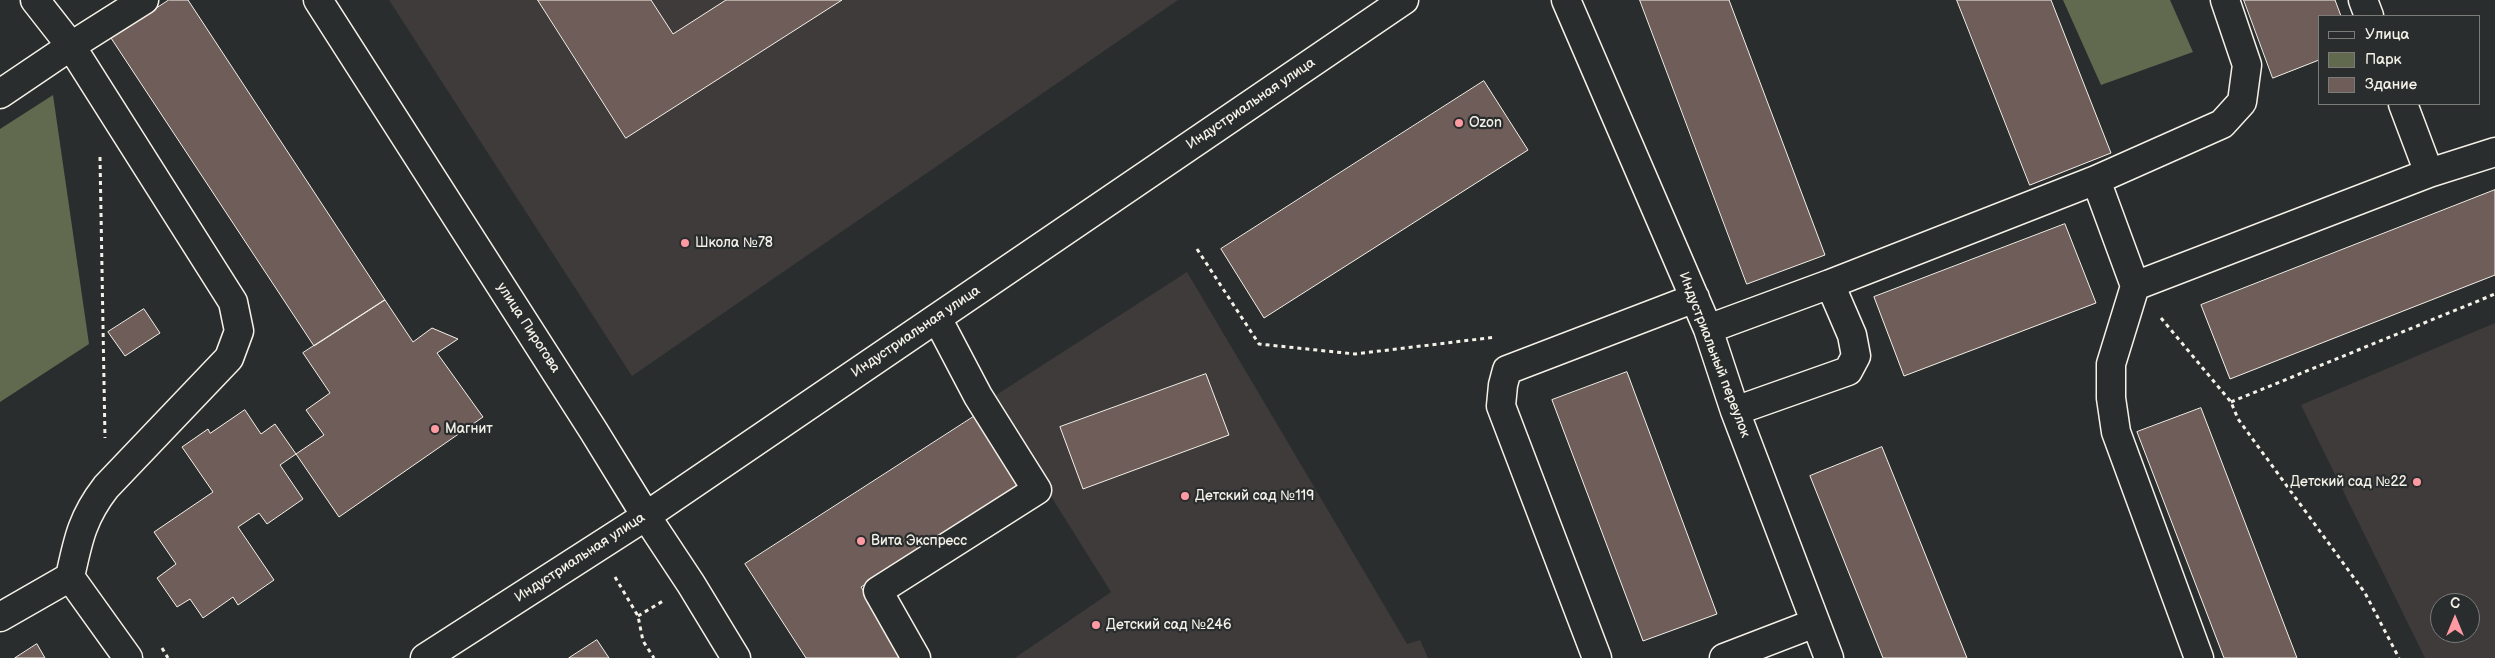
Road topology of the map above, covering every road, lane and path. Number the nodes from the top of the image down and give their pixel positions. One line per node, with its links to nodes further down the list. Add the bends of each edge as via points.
1 (35, 0): 9 (street)
2 (144, 0): 9 (street)
3 (318, 0): 27 (street, улица Пирогова)
4 (1404, 0): 21 (street, Индустриальная улица)
5 (1566, 0): 20 (street, Индустриальный переулок)
6 (2225, 0): 15 (street, via 2247,65 2242,102 2222,124)
7 (2363, 0): 8 (street)
8 (2369, 15)
9 (71, 46): 10 (street); 26 (street, via 234,302 239,331 229,358)
10 (0, 94)
11 (2403, 105): 14 (street)
12 (100, 151): 26 (path)
13 (2495, 152): 14 (street)
14 (2429, 173): 18 (street)
15 (2096, 180): 17 (street); 18 (street)
16 (1197, 249): 23 (path, via 1259,344 1355,354)
17 (1830, 284): 22 (street); 25 (street, via 1852,335 1856,356 1848,371)
18 (2135, 286): 24 (path); 44 (street, via 2111,364 2116,432)
19 (2495, 294): 24 (path)
20 (1695, 298): 22 (street, Индустриальный переулок); 41 (street, via 1507,370 1502,384 1501,406)
21 (937, 318): 27 (street, Индустриальная улица); 40 (street, via 978,396 1037,490 878,591)
22 (1708, 329): 25 (street, Индустриальный переулок)
23 (1502, 336)
24 (2231, 402): 45 (path, via 2238,419 2365,593)
25 (1735, 411): 33 (street, Индустриальный переулок)
26 (106, 487): 29 (street, via 90,508 81,530)
27 (646, 516): 37 (street, Индустриальная улица); 39 (street, улица Пирогова)
28 (612, 572): 31 (path)
29 (70, 577): 32 (street); 35 (street)
30 (666, 599): 31 (path)
31 (638, 616): 38 (path, via 643,641)
32 (0, 617)
33 (1815, 623): 42 (street); 43 (street, Индустриальный переулок)
34 (158, 643): 36 (path)
35 (128, 658)
36 (168, 658)
37 (425, 658)
38 (654, 658)
39 (736, 658)
40 (916, 658)
41 (1597, 658)
42 (1724, 658)
43 (1828, 658)
44 (2199, 658)
45 (2400, 658)

